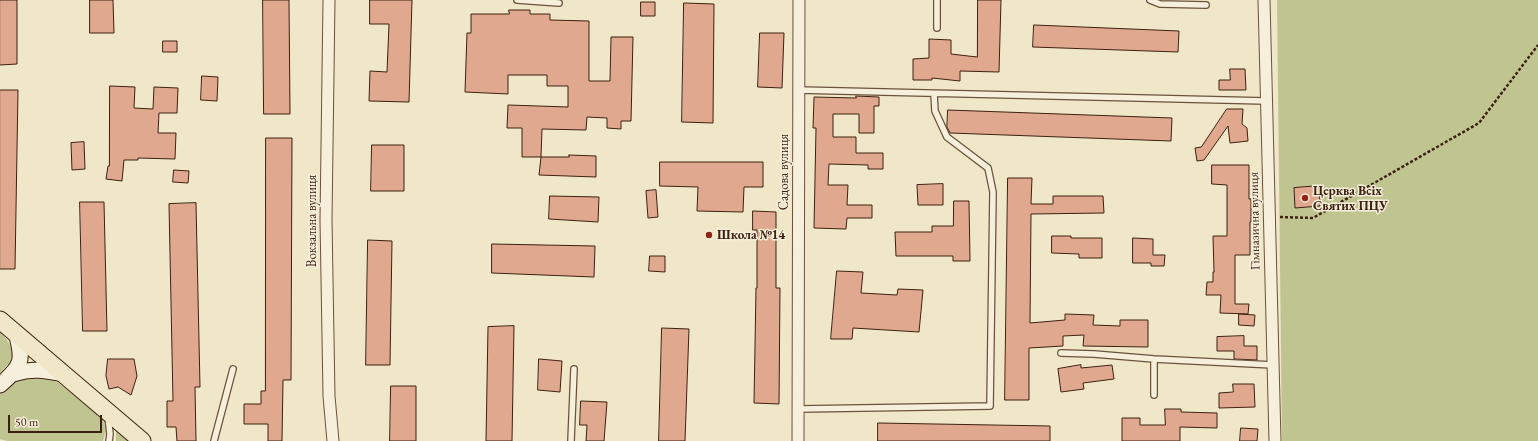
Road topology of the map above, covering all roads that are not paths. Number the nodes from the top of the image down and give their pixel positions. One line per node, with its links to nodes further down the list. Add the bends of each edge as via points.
1 (329, 0): 29 (street, Вокзальна вулиця, via 326,220 329,396)
2 (517, 0): 7 (lane)
3 (799, 0): 10 (street, Садова вулиця)
4 (937, 0): 9 (lane)
5 (1150, 0): 8 (lane, via 1160,4)
6 (1264, 0): 12 (street, Гімназична вулиця)
7 (559, 3)
8 (1206, 5)
9 (937, 28)
10 (798, 90): 11 (lane); 24 (street, Садова вулиця)
11 (934, 94): 12 (lane); 24 (lane, via 935,111 947,137 988,168 993,192 990,406)
12 (1266, 101): 17 (street, Гімназична вулиця)
13 (0, 320): 14 (main road)
14 (16, 333): 20 (main road, via 21,362); 21 (main road)
15 (1061, 354): 16 (lane)
16 (1154, 359): 17 (lane); 23 (lane)
17 (1273, 365): 32 (street, Гімназична вулиця)
18 (233, 369): 28 (lane)
19 (574, 369): 30 (lane)
20 (13, 374): 21 (main road, via 28,370); 22 (main road)
21 (63, 374): 25 (main road)
22 (0, 385)
23 (1154, 395)
24 (798, 409): 31 (street, Садова вулиця)
25 (107, 411): 26 (lane); 27 (main road)
26 (109, 441)
27 (142, 441)
28 (214, 441)
29 (333, 441)
30 (571, 441)
31 (798, 441)
32 (1275, 441)

